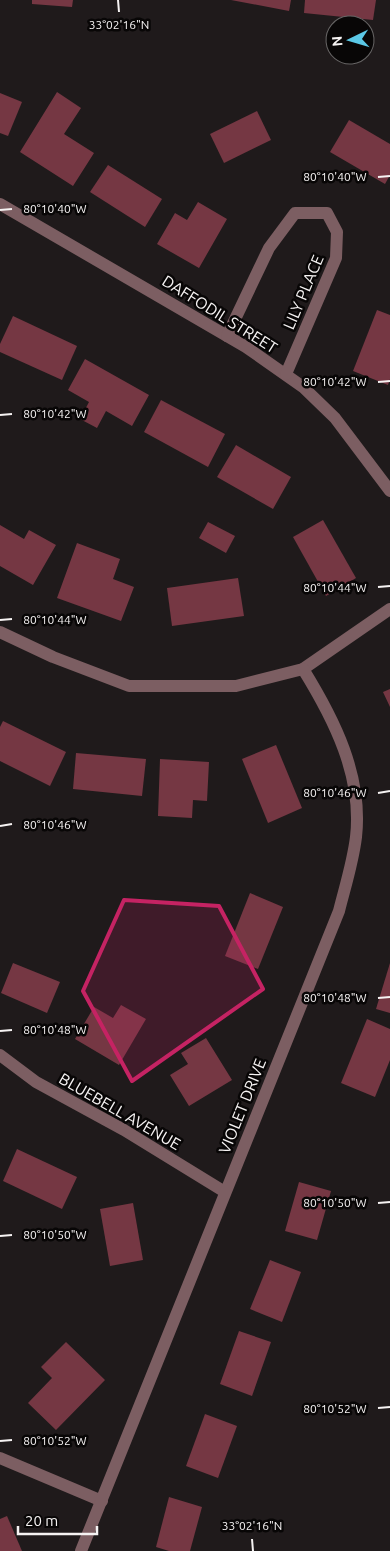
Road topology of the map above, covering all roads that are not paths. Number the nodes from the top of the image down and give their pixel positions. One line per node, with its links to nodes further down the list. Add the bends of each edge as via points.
1 (0, 204): 2 (street, DAFFODIL STREET)
2 (227, 336): 3 (street, DAFFODIL STREET); 3 (street, LILY PLACE, via 269,248 295,213 327,213 337,232 336,258)
3 (286, 374): 4 (street, DAFFODIL STREET, via 334,418)
4 (390, 491)
5 (390, 609): 7 (street)
6 (0, 632): 7 (street, via 53,657 129,686 236,686)
7 (303, 669): 9 (street, VIOLET DRIVE, via 323,701 346,753 356,794 356,836 339,911)
8 (0, 1055): 9 (street, BLUEBELL AVENUE, via 36,1082 124,1130)
9 (225, 1192): 11 (street, VIOLET DRIVE)
10 (0, 1458): 11 (street)
11 (102, 1501): 12 (street, VIOLET DRIVE)
12 (81, 1551)

